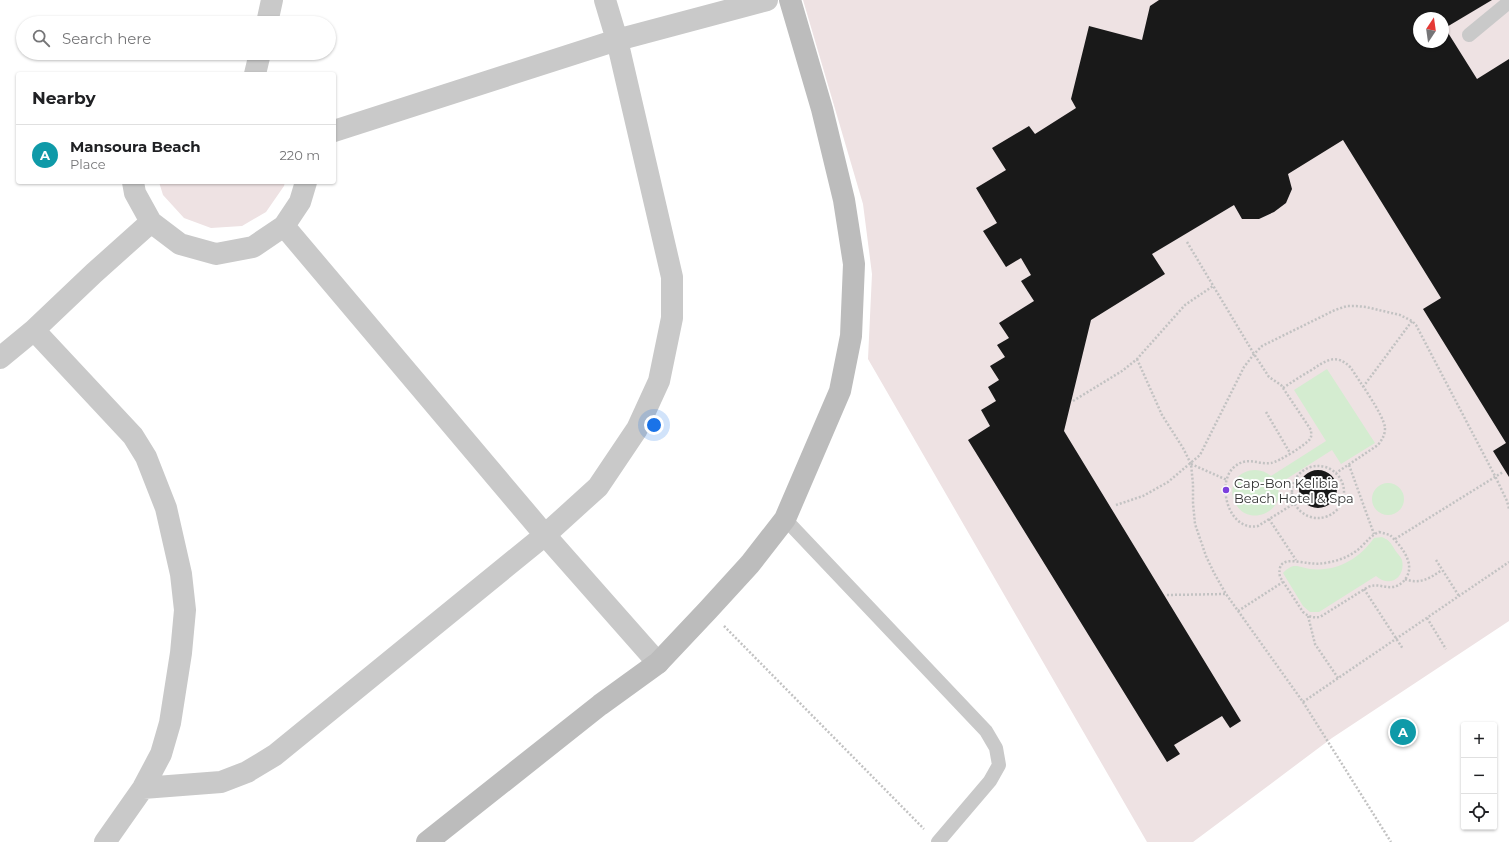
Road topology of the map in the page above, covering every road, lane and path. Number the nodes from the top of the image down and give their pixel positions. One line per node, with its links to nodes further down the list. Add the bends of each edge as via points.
1 (272, 0): 6 (street)
2 (605, 0): 8 (street)
3 (767, 0): 8 (street)
4 (790, 0): 37 (street, via 822,109 844,200 854,264 851,336 840,391)
5 (1509, 2): 7 (lane)
6 (269, 16)
7 (1469, 35)
8 (617, 40): 11 (street); 39 (street, via 672,277 672,318 659,381 637,429 598,487)
9 (258, 60): 10 (street)
10 (255, 72)
11 (336, 130)
12 (133, 184): 14 (street, via 134,193)
13 (305, 184): 15 (street, via 300,202)
14 (151, 222): 15 (street, via 180,244 216,254 253,247); 19 (street)
15 (284, 226): 39 (street)
16 (1187, 242): 17 (path)
17 (1214, 286): 20 (path); 22 (path, via 1185,305)
18 (1412, 321): 20 (path, via 1400,315 1366,307 1347,306 1273,340); 23 (path); 32 (path)
19 (34, 330): 21 (street); 62 (street, via 136,441 146,457 166,508 174,540 185,610 181,653 170,723 161,754)
20 (1254, 354): 24 (path, via 1271,379); 28 (path, via 1244,367 1206,446)
21 (0, 358)
22 (1137, 359): 25 (path); 28 (path, via 1162,415)
23 (1363, 387): 24 (path, via 1346,363 1334,359 1327,360); 29 (path, via 1383,420 1384,433 1378,445)
24 (1283, 388): 27 (path, via 1309,426 1312,435 1307,442)
25 (1074, 400)
26 (1266, 412): 27 (path)
27 (1290, 453): 33 (path, via 1272,463 1241,463 1229,473)
28 (1191, 464): 33 (path); 35 (path, via 1156,489); 49 (path, via 1195,524 1206,556)
29 (1349, 465): 31 (path); 40 (path)
30 (1503, 472): 32 (path)
31 (1336, 473): 34 (path, via 1322,466 1306,469 1295,480 1292,488); 34 (path, via 1344,487 1344,496 1339,507 1330,515 1310,516 1299,510)
32 (1495, 476): 36 (path); 41 (path)
33 (1226, 480): 38 (path, via 1230,510 1239,523 1251,527)
34 (1294, 503): 38 (path)
35 (1116, 505)
36 (1509, 509)
37 (785, 519): 52 (street, via 750,564); 66 (lane, via 986,731 996,748 999,765 990,781)
38 (1269, 519): 43 (path)
39 (545, 534): 59 (street); 62 (street, via 275,755 247,772 221,782)
40 (1374, 534): 41 (path, via 1385,532); 43 (path, via 1362,547 1341,559 1318,564)
41 (1395, 539): 46 (path, via 1408,558 1409,569)
42 (1436, 560): 45 (path)
43 (1296, 561): 47 (path, via 1289,560 1280,566)
44 (1509, 562): 51 (path)
45 (1442, 570): 46 (path, via 1421,582); 51 (path)
46 (1405, 579): 48 (path, via 1396,586 1376,584)
47 (1283, 582): 53 (path); 54 (path)
48 (1364, 589): 54 (path, via 1320,617); 56 (path)
49 (1226, 594): 50 (path); 53 (path)
50 (1167, 595)
51 (1459, 596): 55 (path)
52 (708, 610): 59 (street); 63 (path)
53 (1238, 611): 61 (path)
54 (1308, 616): 60 (path, via 1315,644)
55 (1428, 618): 56 (path); 57 (path)
56 (1396, 638): 58 (path); 60 (path)
57 (1446, 649)
58 (1404, 650)
59 (658, 663): 65 (street, via 600,705)
60 (1338, 678): 61 (path)
61 (1303, 702): 67 (path)
62 (143, 788): 64 (street)
63 (926, 831)
64 (105, 842)
65 (427, 842)
66 (938, 842)
67 (1391, 842)

